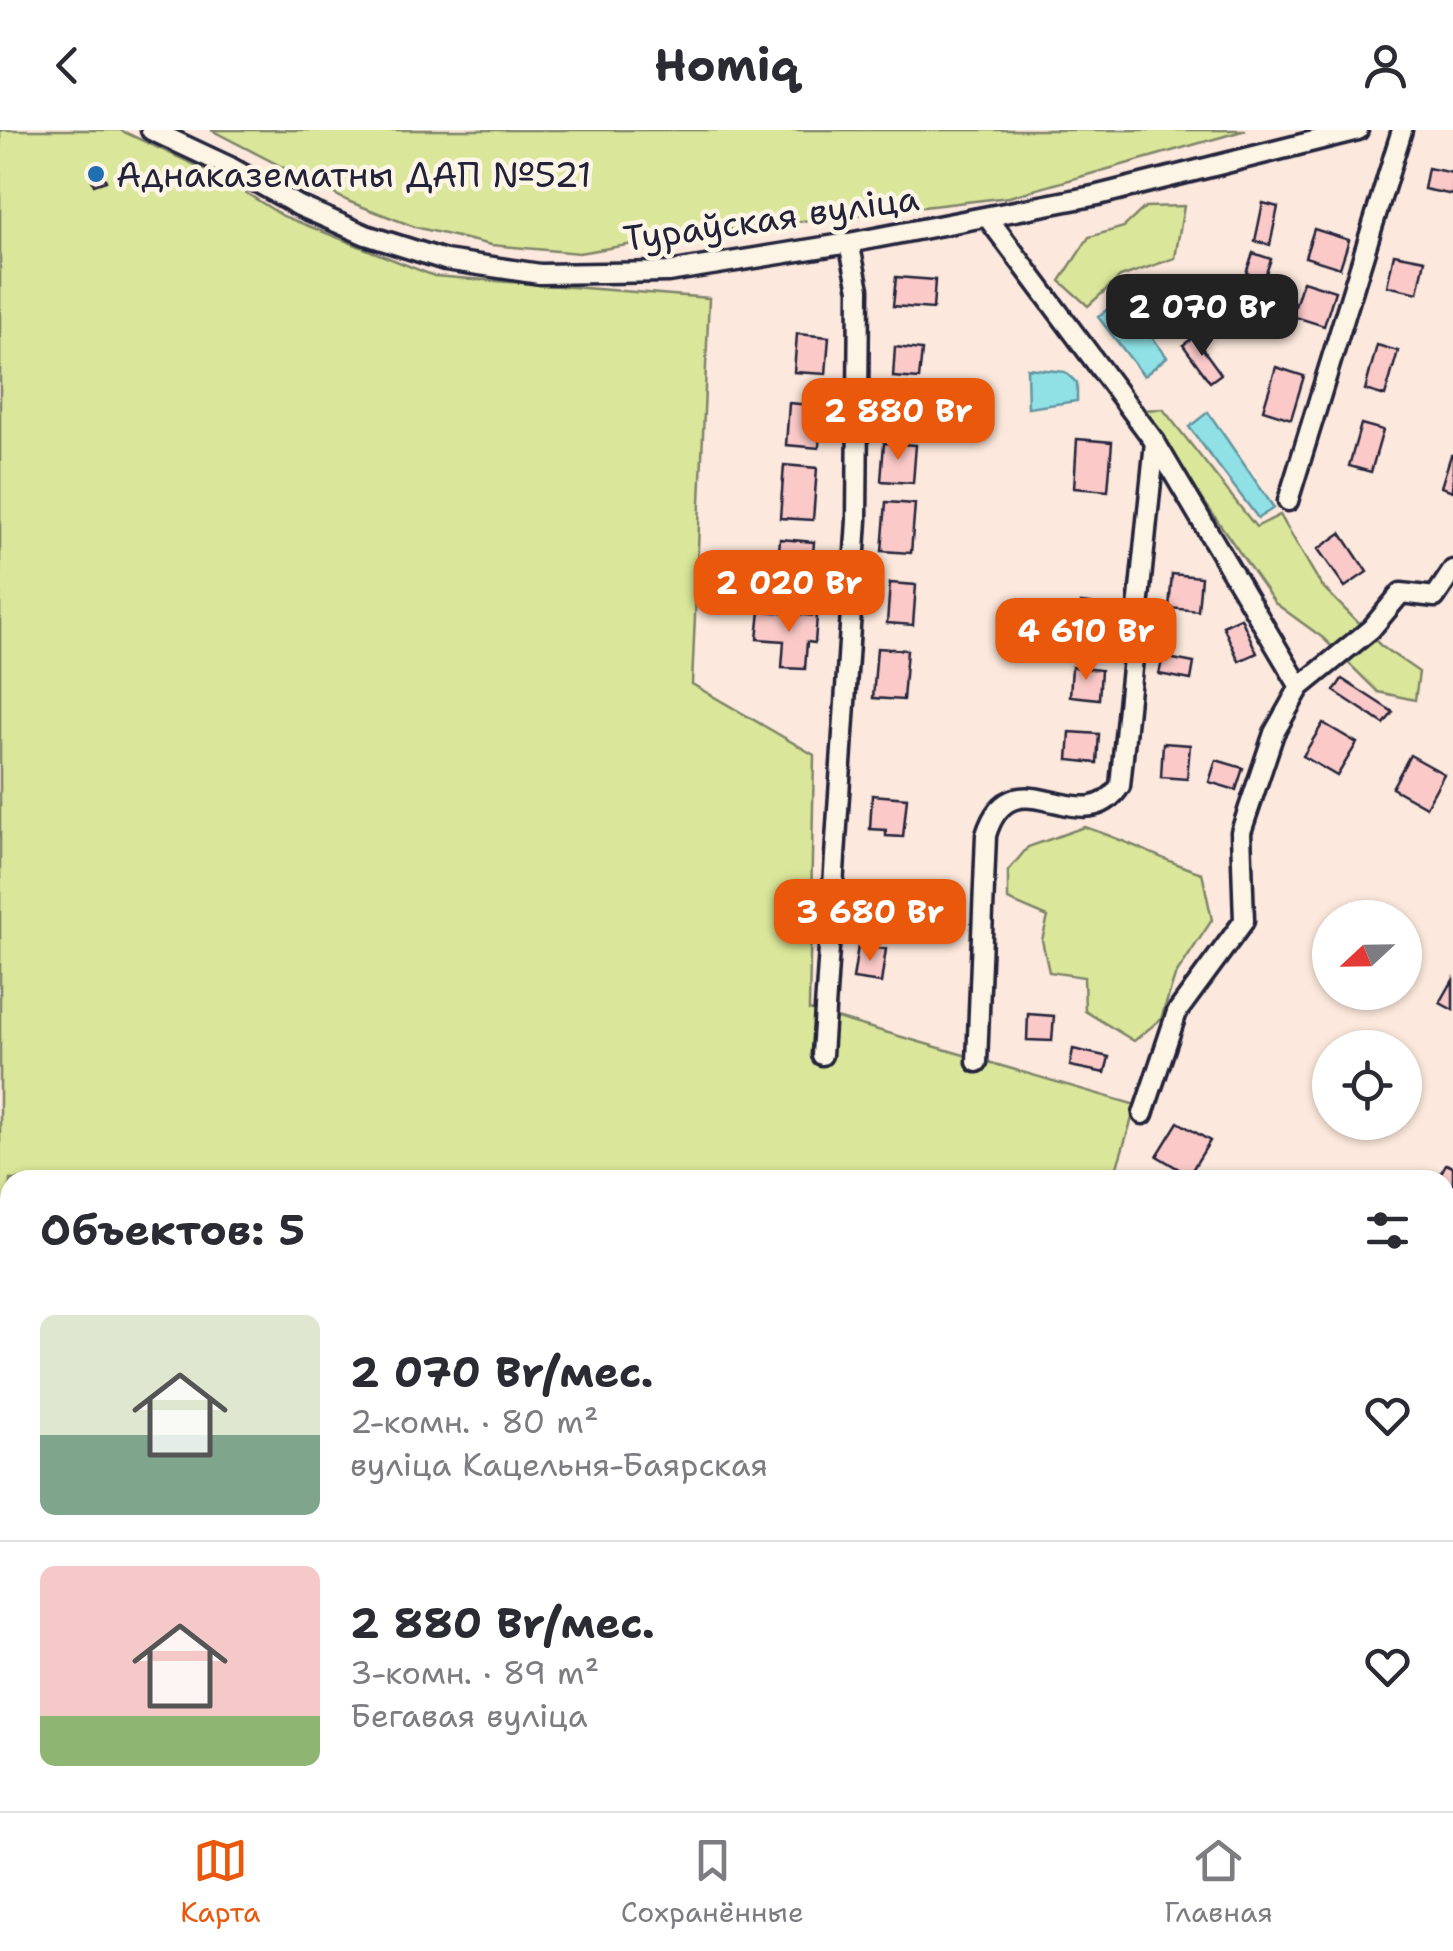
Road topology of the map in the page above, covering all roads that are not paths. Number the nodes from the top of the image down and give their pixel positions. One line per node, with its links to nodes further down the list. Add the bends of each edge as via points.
1 (151, 130): 5 (street, Тураўская вуліца, via 299,206 445,260 540,274 668,272)
2 (1358, 130): 4 (street, Тураўская вуліца)
3 (1402, 130): 7 (street)
4 (988, 218): 5 (street, Тураўская вуліца); 6 (street)
5 (849, 243): 10 (street, via 859,289 857,520)
6 (1155, 442): 9 (street); 11 (street, via 1120,786 1095,807 1023,797 993,813 986,835)
7 (1288, 500)
8 (1453, 570): 9 (street, via 1435,598 1401,593 1371,628)
9 (1300, 687): 12 (street, via 1274,734 1240,832 1244,921 1177,1012)
10 (822, 1056)
11 (977, 1062)
12 (1143, 1114)

